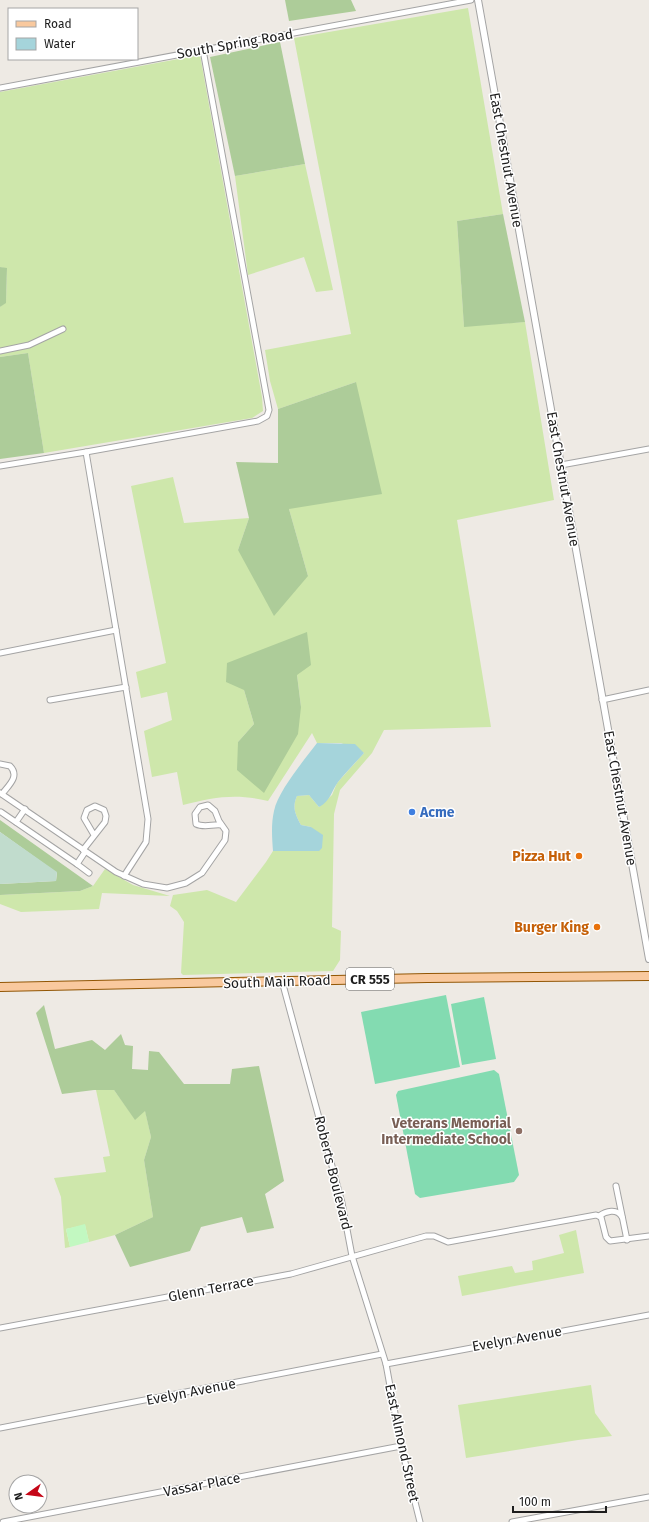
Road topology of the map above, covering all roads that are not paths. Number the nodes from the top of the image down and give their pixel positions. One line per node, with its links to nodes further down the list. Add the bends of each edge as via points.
1 (471, 0): 3 (street, South Spring Road)
2 (478, 0): 9 (street, East Chestnut Avenue)
3 (203, 50): 4 (street, South Spring Road); 8 (street, via 269,410 267,416 258,421)
4 (0, 88)
5 (63, 329): 6 (street, via 29,345)
6 (0, 351)
7 (649, 449): 9 (street)
8 (86, 452): 10 (street); 11 (street)
9 (561, 465): 16 (street, East Chestnut Avenue)
10 (0, 466)
11 (116, 630): 12 (street); 13 (street)
12 (0, 653)
13 (126, 687): 15 (street); 27 (street, via 148,827 146,842)
14 (649, 690): 16 (street)
15 (50, 700)
16 (602, 700): 28 (street, East Chestnut Avenue)
17 (0, 764): 18 (street, via 10,766 15,773 15,778)
18 (1, 793): 19 (street)
19 (25, 809): 21 (street); 24 (street)
20 (1, 812): 21 (street)
21 (16, 822): 25 (street)
22 (221, 825): 22 (street, via 215,811 208,805 200,807 195,814 198,826); 27 (street, via 226,830 225,840 202,873 186,883 167,888 143,884)
23 (94, 835): 23 (street, via 105,822 106,816 104,810 96,806 86,810 84,818); 24 (street)
24 (84, 851): 25 (street); 27 (street)
25 (78, 864): 26 (street)
26 (89, 873)
27 (124, 876)
28 (649, 959)
29 (649, 976): 30 (main road, South Main Road / CR 555)
30 (282, 981): 31 (main road, South Main Road / CR 555); 37 (street, Roberts Boulevard, via 342,1202)
31 (0, 987)
32 (616, 1186): 34 (street)
33 (599, 1216): 34 (street, Glenn Terrace, via 614,1211 620,1212); 36 (street, via 608,1240); 37 (street, Glenn Terrace, via 586,1216 448,1242 434,1236 420,1238)
34 (623, 1217): 36 (street)
35 (649, 1236): 36 (street)
36 (627, 1240)
37 (352, 1256): 39 (street, Glenn Terrace, via 291,1274); 40 (street, Roberts Boulevard)
38 (649, 1315): 41 (street, Evelyn Avenue)
39 (0, 1328)
40 (382, 1354): 41 (street, Roberts Boulevard); 42 (street, Evelyn Avenue)
41 (386, 1364): 43 (street, East Almond Street)
42 (0, 1428)
43 (401, 1446): 45 (street, Vassar Place); 46 (street, East Almond Street)
44 (649, 1497): 47 (street)
45 (3, 1522)
46 (420, 1522)
47 (512, 1522)

